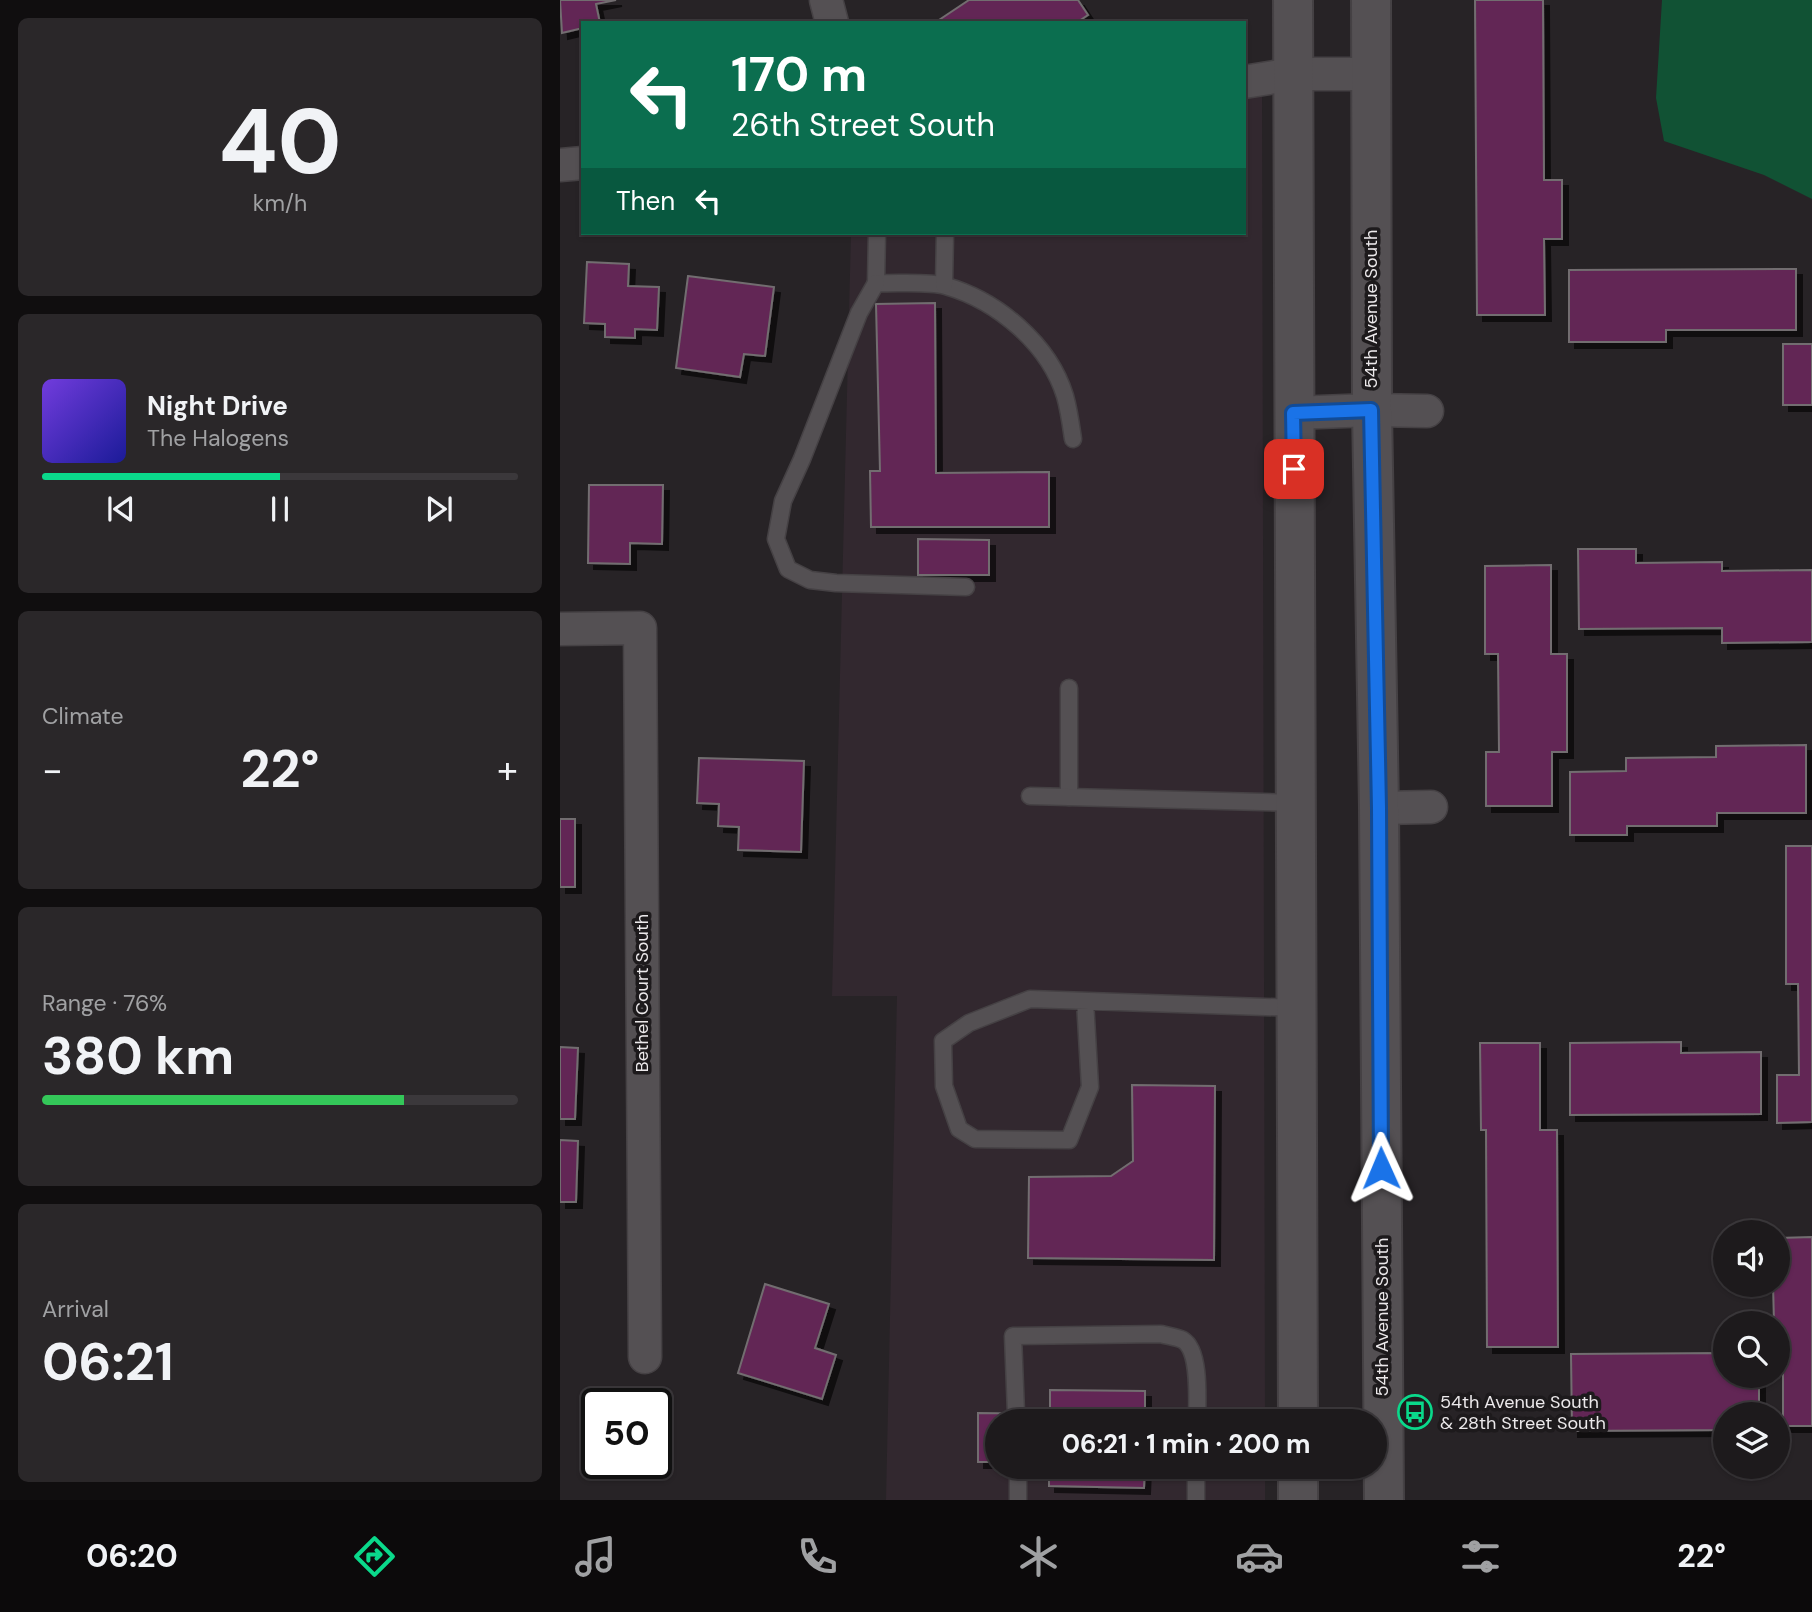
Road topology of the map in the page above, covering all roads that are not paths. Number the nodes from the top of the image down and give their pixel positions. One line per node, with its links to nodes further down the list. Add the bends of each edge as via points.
1 (826, 0): 4 (street)
2 (1293, 0): 5 (main road)
3 (1371, 0): 6 (main road, 54th Avenue South)
4 (831, 21)
5 (1293, 74): 6 (street); 7 (street); 16 (main road)
6 (1371, 74): 14 (main road, 54th Avenue South)
7 (1246, 82)
8 (581, 163): 9 (street)
9 (560, 165)
10 (877, 235): 12 (lane)
11 (945, 235): 13 (lane)
12 (876, 283): 13 (lane); 18 (lane, via 859,313 783,501 776,539 788,569 810,580)
13 (944, 285): 17 (lane, via 980,300 1019,326 1046,359 1065,395)
14 (1371, 410): 15 (street); 16 (street); 25 (main road, 54th Avenue South)
15 (1427, 411)
16 (1293, 413): 23 (main road)
17 (1073, 439)
18 (966, 587)
19 (560, 629): 28 (street, Bethel Court South, via 640,628)
20 (1069, 688): 22 (lane)
21 (1030, 796): 22 (lane)
22 (1069, 797): 23 (lane)
23 (1296, 803): 27 (main road)
24 (1431, 807): 25 (street)
25 (1379, 808): 38 (main road, 54th Avenue South)
26 (1085, 1001): 26 (lane, via 1030,999 969,1023 943,1041 944,1086 959,1129 975,1139 1069,1140 1090,1087); 27 (lane)
27 (1297, 1008): 31 (main road)
28 (645, 1357)
29 (1016, 1409): 30 (lane, via 1013,1336 1161,1334 1183,1340 1191,1348)
30 (1196, 1409)
31 (1298, 1409)
32 (1018, 1479): 35 (lane)
33 (1196, 1479): 36 (lane)
34 (1298, 1479): 37 (main road)
35 (1018, 1500)
36 (1196, 1500)
37 (1298, 1500)
38 (1384, 1500)

